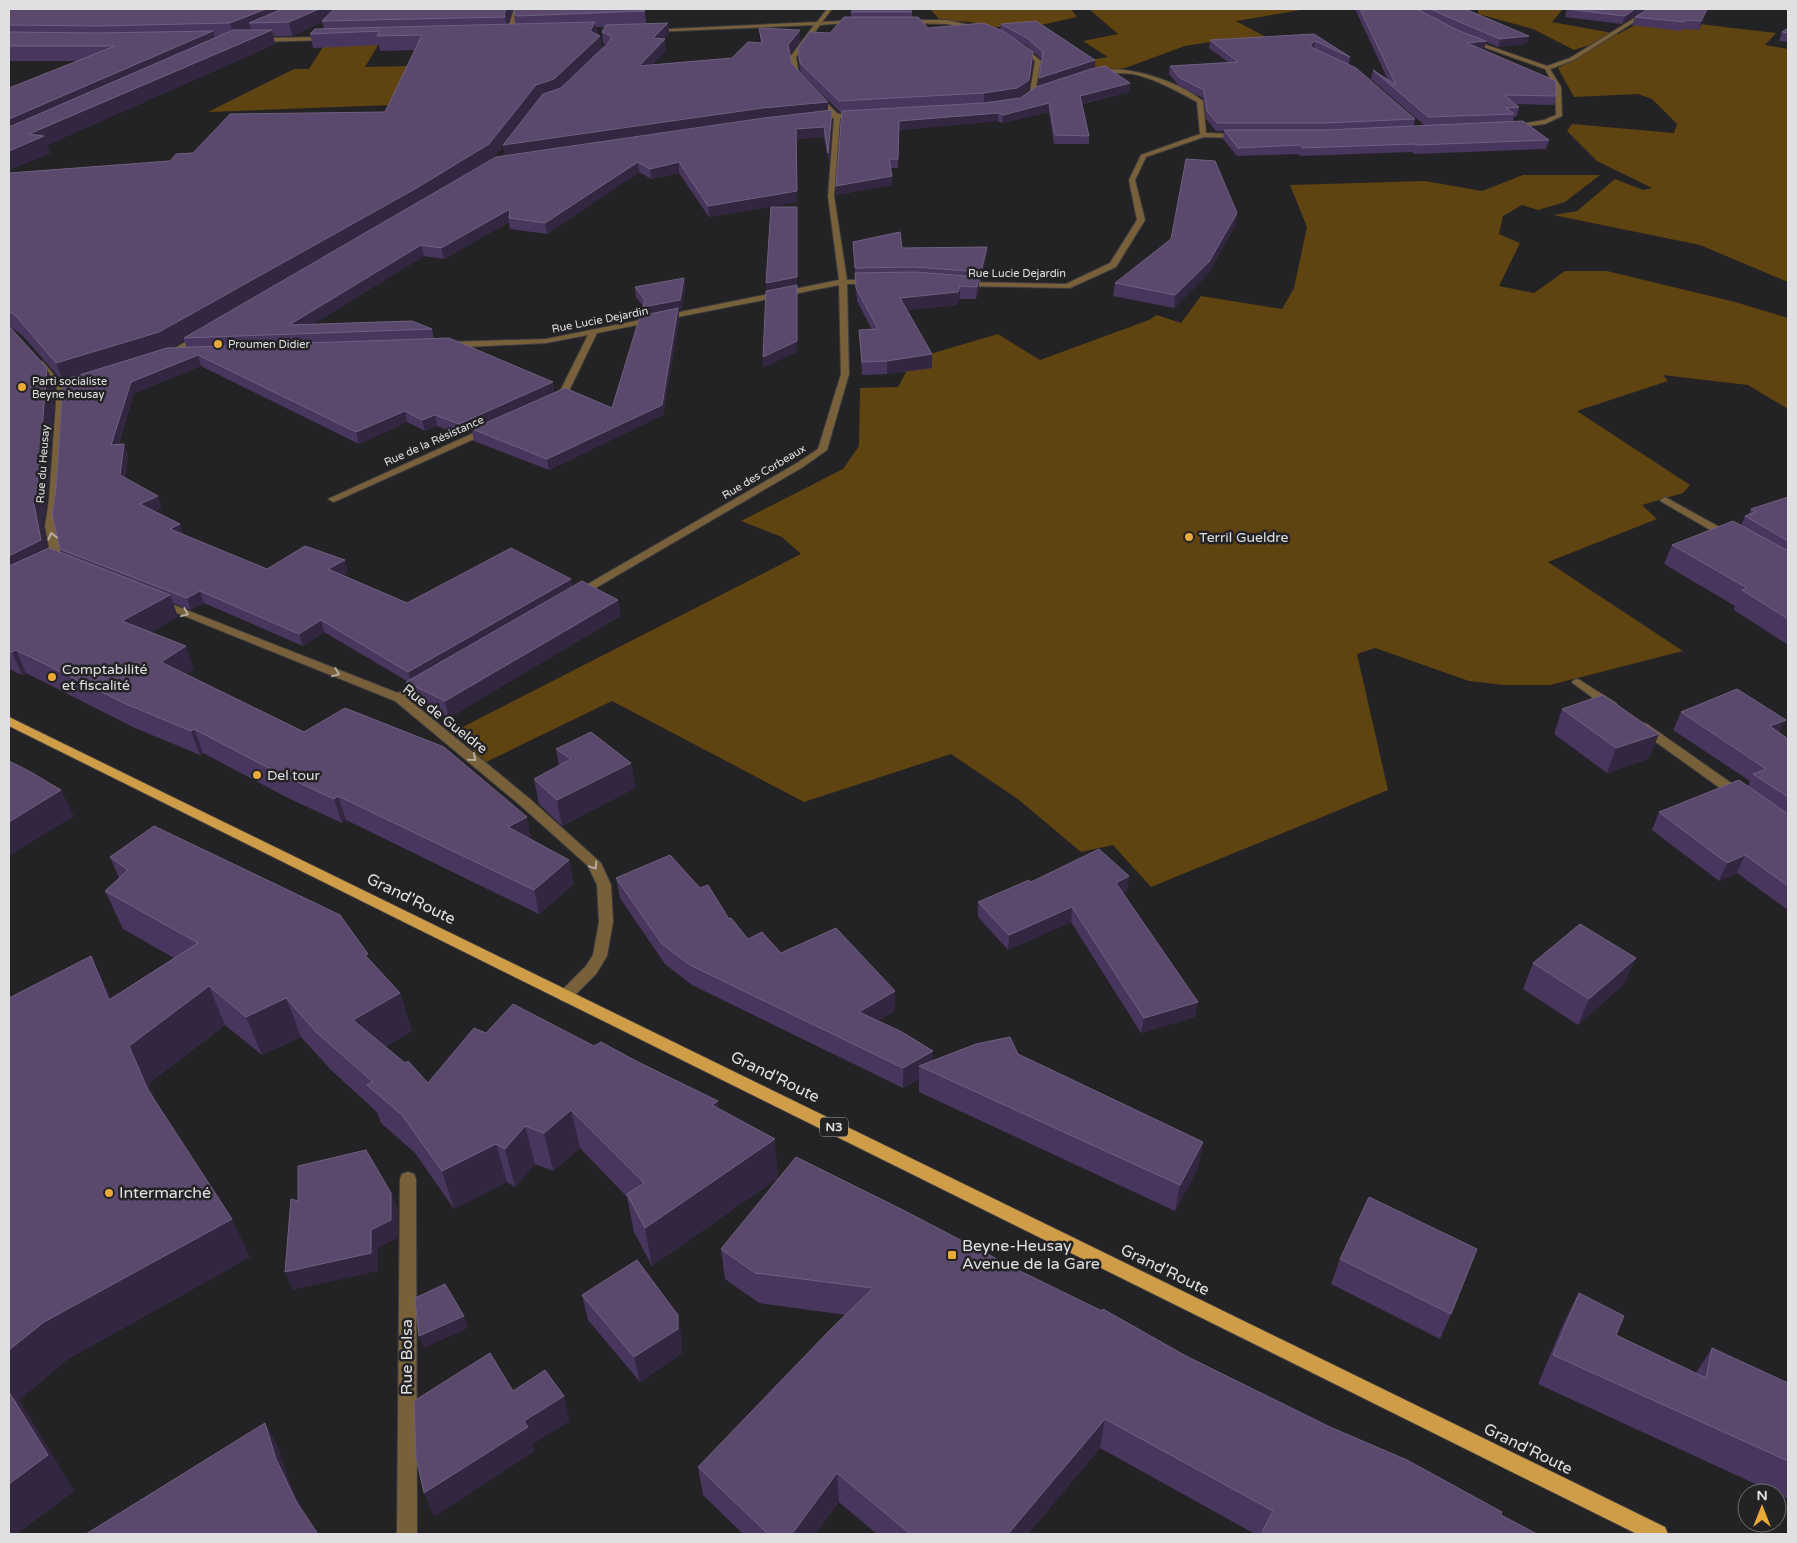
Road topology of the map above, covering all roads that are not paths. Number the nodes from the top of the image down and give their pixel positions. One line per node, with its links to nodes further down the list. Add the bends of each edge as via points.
1 (516, 9): 10 (street, via 511,29)
2 (829, 9): 6 (street)
3 (1652, 9): 16 (street, via 1572,59)
4 (864, 22): 6 (street)
5 (901, 22): 7 (street, via 947,22)
6 (818, 23): 8 (street); 22 (street, via 792,57 796,74)
7 (983, 28)
8 (640, 30)
9 (507, 34): 10 (street)
10 (517, 34): 11 (street)
11 (526, 34)
12 (337, 38): 14 (street)
13 (1466, 39): 16 (street)
14 (247, 40)
15 (1015, 42): 19 (street, via 1038,61)
16 (1547, 68): 24 (street, via 1558,87 1559,116 1545,122)
17 (1089, 73): 25 (street, via 1125,70 1180,90 1200,101)
18 (1043, 89): 19 (street)
19 (1033, 92): 20 (street)
20 (1026, 97)
21 (866, 114): 22 (street)
22 (837, 116): 23 (street); 27 (street, Rue des Corbeaux, via 831,196)
23 (810, 119)
24 (1510, 126)
25 (1203, 135): 26 (street); 29 (street, Rue Lucie Dejardin, via 1143,156 1132,180 1141,220 1113,265 1067,286)
26 (1245, 136)
27 (842, 282): 28 (street, Rue Lucie Dejardin); 31 (street, Rue Lucie Dejardin); 44 (street, Rue des Corbeaux, via 845,374 822,450)
28 (879, 282)
29 (951, 283)
30 (211, 330): 35 (street)
31 (594, 333): 32 (street, Rue Lucie Dejardin, via 546,341); 37 (street, via 563,395)
32 (437, 345)
33 (31, 353): 42 (street, Rue du Heusay, one-way to 33, via 50,526 65,387)
34 (188, 354): 35 (street)
35 (168, 355): 36 (street)
36 (160, 358)
37 (545, 403)
38 (501, 423): 39 (street, Rue de la Résistance)
39 (333, 499)
40 (1665, 500): 41 (street)
41 (1740, 543)
42 (58, 566)
43 (147, 598): 47 (street, Rue de Gueldre, one-way to 47)
44 (570, 599)
45 (433, 678): 47 (street)
46 (1578, 682): 48 (street)
47 (399, 698): 52 (street, Rue de Gueldre, one-way to 52, via 594,863 604,885 606,922 600,956)
48 (1619, 710)
49 (9, 721): 52 (main road, Grand'Route / N3)
50 (1635, 722): 51 (street)
51 (1748, 801)
52 (565, 996): 55 (main road, Grand'Route / N3)
53 (408, 1179): 54 (street, Rue Bolsa)
54 (407, 1534)
55 (1658, 1534)

